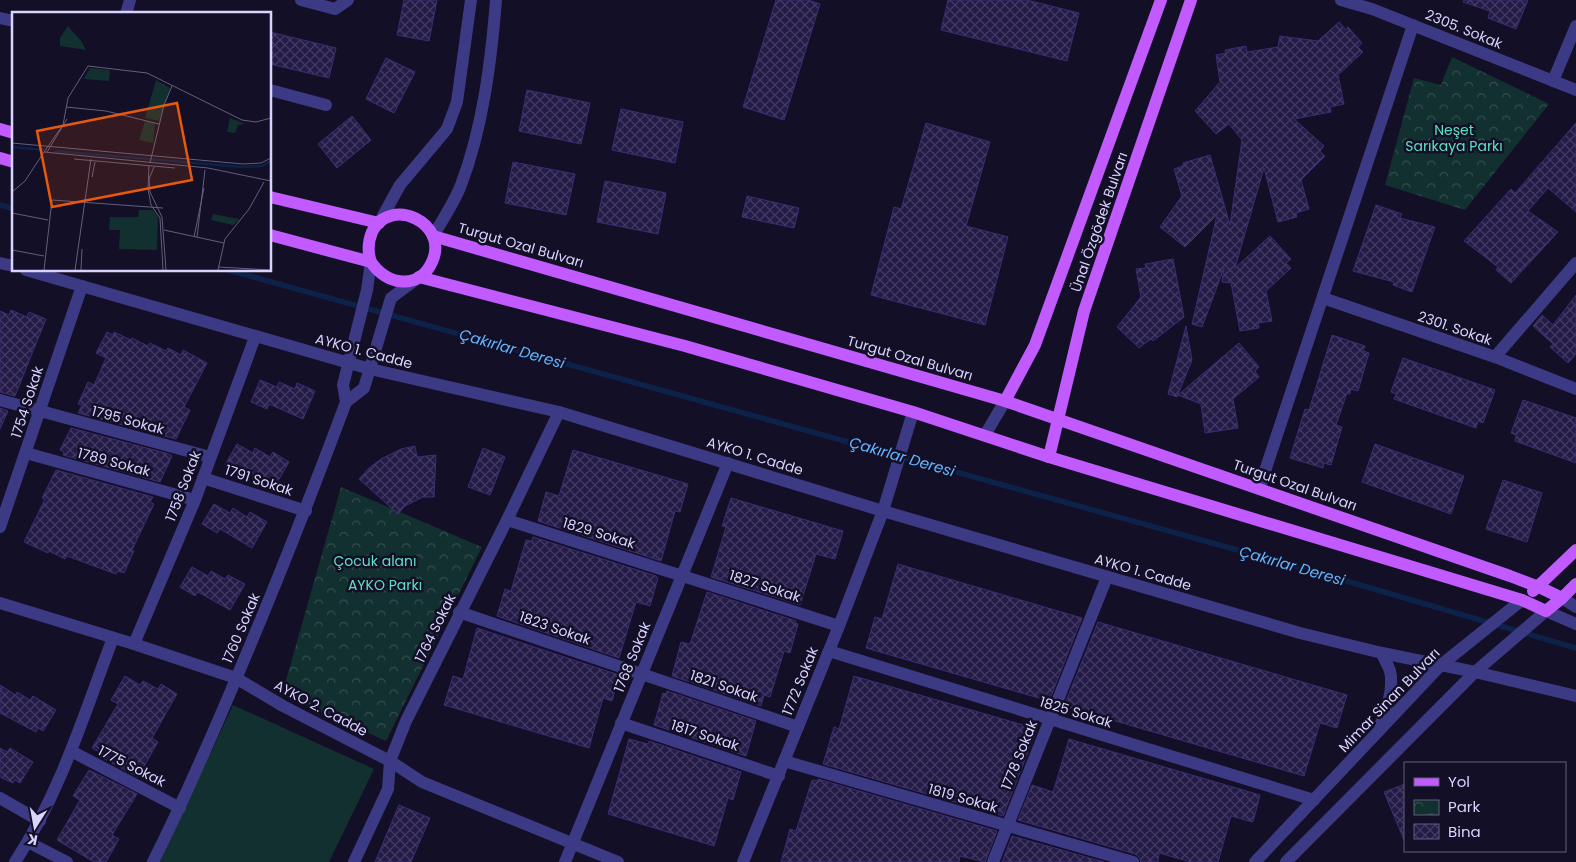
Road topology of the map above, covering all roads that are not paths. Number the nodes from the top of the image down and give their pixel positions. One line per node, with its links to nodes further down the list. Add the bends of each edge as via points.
1 (301, 0): 2 (street, via 335,9)
2 (348, 0)
3 (471, 0): 16 (street, via 457,102 447,129 400,185)
4 (496, 0): 18 (street, via 485,92 471,157 460,187)
5 (1161, 0): 31 (main road, Ünal Özgödek Bulvarı, via 1035,345)
6 (1191, 0): 36 (main road, Ünal Özgödek Bulvarı, via 1084,312)
7 (1340, 0): 8 (street, 2305. Sokak)
8 (1374, 5): 9 (street, 2305. Sokak)
9 (1413, 25): 11 (street, 2305. Sokak); 24 (street)
10 (1576, 26): 11 (street)
11 (1553, 81): 13 (street, 2305. Sokak)
12 (271, 90): 14 (street)
13 (1576, 90)
14 (326, 104)
15 (271, 197): 16 (main road)
16 (379, 223): 18 (main road, via 391,216 411,216 428,227); 19 (main road, via 369,239)
17 (271, 235): 19 (main road)
18 (433, 236): 22 (main road, via 434,257 430,267); 31 (main road, Turgut Ozal Bulvarı)
19 (371, 262): 22 (main road, via 384,277 393,281 403,282); 27 (street)
20 (1576, 263): 26 (street)
21 (30, 271): 23 (street, AYKO 1. Cadde)
22 (419, 277): 28 (street, via 391,298); 35 (main road, via 685,346)
23 (82, 286): 25 (street, AYKO 1. Cadde); 33 (street, 1754 Sokak)
24 (1323, 298): 26 (street, 2301. Sokak); 43 (street)
25 (255, 337): 27 (street, AYKO 1. Cadde); 39 (street, 1758 Sokak)
26 (1495, 357): 29 (street, 2301. Sokak)
27 (348, 363): 28 (street, AYKO 1. Cadde); 32 (street, via 343,385)
28 (370, 369): 32 (street, via 364,388); 34 (street, AYKO 1. Cadde)
29 (1576, 389)
30 (0, 400): 33 (street, 1795 Sokak)
31 (1005, 401): 36 (main road, Turgut Ozal Bulvarı); 37 (street, Ünal Özgödek Bulvarı)
32 (346, 402): 45 (street, 1760 Sokak)
33 (39, 412): 38 (street, 1754 Sokak); 39 (street, 1795 Sokak)
34 (559, 412): 41 (street, AYKO 1. Cadde); 48 (street, 1764 Sokak)
35 (913, 412): 37 (main road); 46 (street, 1772 Sokak)
36 (1057, 418): 40 (main road, Ünal Özgödek Bulvarı); 43 (main road, Turgut Ozal Bulvarı)
37 (985, 435): 40 (main road)
38 (26, 453): 44 (street, 1789 Sokak); 47 (street, 1754 Sokak)
39 (210, 457): 42 (street, 1758 Sokak)
40 (1049, 457): 55 (main road)
41 (728, 463): 46 (street, AYKO 1. Cadde); 50 (street, 1768 Sokak)
42 (203, 478): 44 (street, 1758 Sokak); 45 (street, 1791 Sokak)
43 (1259, 489): 53 (main road, Turgut Ozal Bulvarı)
44 (195, 500): 63 (street, 1758 Sokak)
45 (306, 511): 69 (street, 1760 Sokak)
46 (883, 511): 51 (street, AYKO 1. Cadde); 61 (street, 1772 Sokak)
47 (1, 520)
48 (507, 520): 50 (street, 1829 Sokak); 58 (street, 1764 Sokak)
49 (1576, 550): 53 (main road, Mimar Sinan Bulvarı)
50 (682, 575): 61 (street, 1827 Sokak); 68 (street, 1768 Sokak)
51 (1107, 577): 65 (street, AYKO 1. Cadde); 71 (street, 1778 Sokak)
52 (1576, 584): 54 (main road)
53 (1539, 587): 54 (main road, Turgut Ozal Bulvarı); 55 (main road, Mimar Sinan Bulvarı)
54 (1562, 598): 57 (street); 59 (main road)
55 (1522, 600): 59 (main road); 66 (street, Mimar Sinan Bulvarı)
56 (0, 603): 62 (street, AYKO 2. Cadde)
57 (1576, 607)
58 (459, 612): 68 (street, 1823 Sokak); 76 (street, 1764 Sokak)
59 (1542, 614): 60 (street); 67 (street)
60 (1576, 624)
61 (839, 626): 64 (street, 1772 Sokak)
62 (113, 638): 63 (street, AYKO 2. Cadde); 75 (street)
63 (134, 644): 69 (street, AYKO 2. Cadde)
64 (829, 651): 71 (street, 1825 Sokak); 73 (street, 1772 Sokak)
65 (1382, 654): 66 (street, AYKO 1. Cadde); 74 (street, via 1390,673 1390,694 1385,715)
66 (1441, 665): 67 (street, AYKO 1. Cadde); 74 (street, Mimar Sinan Bulvarı)
67 (1475, 672): 70 (street, AYKO 1. Cadde); 96 (street)
68 (641, 673): 72 (street, 1768 Sokak); 73 (street, 1821 Sokak)
69 (236, 678): 76 (street, AYKO 2. Cadde); 81 (street, 1760 Sokak)
70 (1576, 696)
71 (1050, 719): 80 (street, 1825 Sokak); 83 (street, 1778 Sokak)
72 (621, 723): 78 (street, 1817 Sokak); 85 (street, 1768 Sokak)
73 (798, 727): 77 (street, 1772 Sokak)
74 (1375, 733): 80 (street, Mimar Sinan Bulvarı)
75 (71, 751): 81 (street, 1775 Sokak); 82 (street)
76 (390, 761): 85 (street, AYKO 2. Cadde, via 422,782); 89 (street, 1764 Sokak, via 388,789)
77 (784, 761): 78 (street, 1772 Sokak); 83 (street, 1819 Sokak)
78 (779, 776): 92 (street, 1772 Sokak)
79 (0, 798): 82 (street)
80 (1314, 800): 95 (street, Mimar Sinan Bulvarı)
81 (180, 808): 88 (street, 1760 Sokak)
82 (40, 822): 84 (street)
83 (1007, 826): 93 (street, 1778 Sokak); 94 (street, 1819 Sokak)
84 (28, 842): 86 (street); 87 (street)
85 (572, 844): 90 (street, 1768 Sokak); 91 (street, AYKO 2. Cadde)
86 (15, 862)
87 (67, 862)
88 (153, 862)
89 (354, 862)
90 (565, 862)
91 (618, 862)
92 (743, 862)
93 (993, 862)
94 (1133, 862)
95 (1255, 862)
96 (1286, 862)

